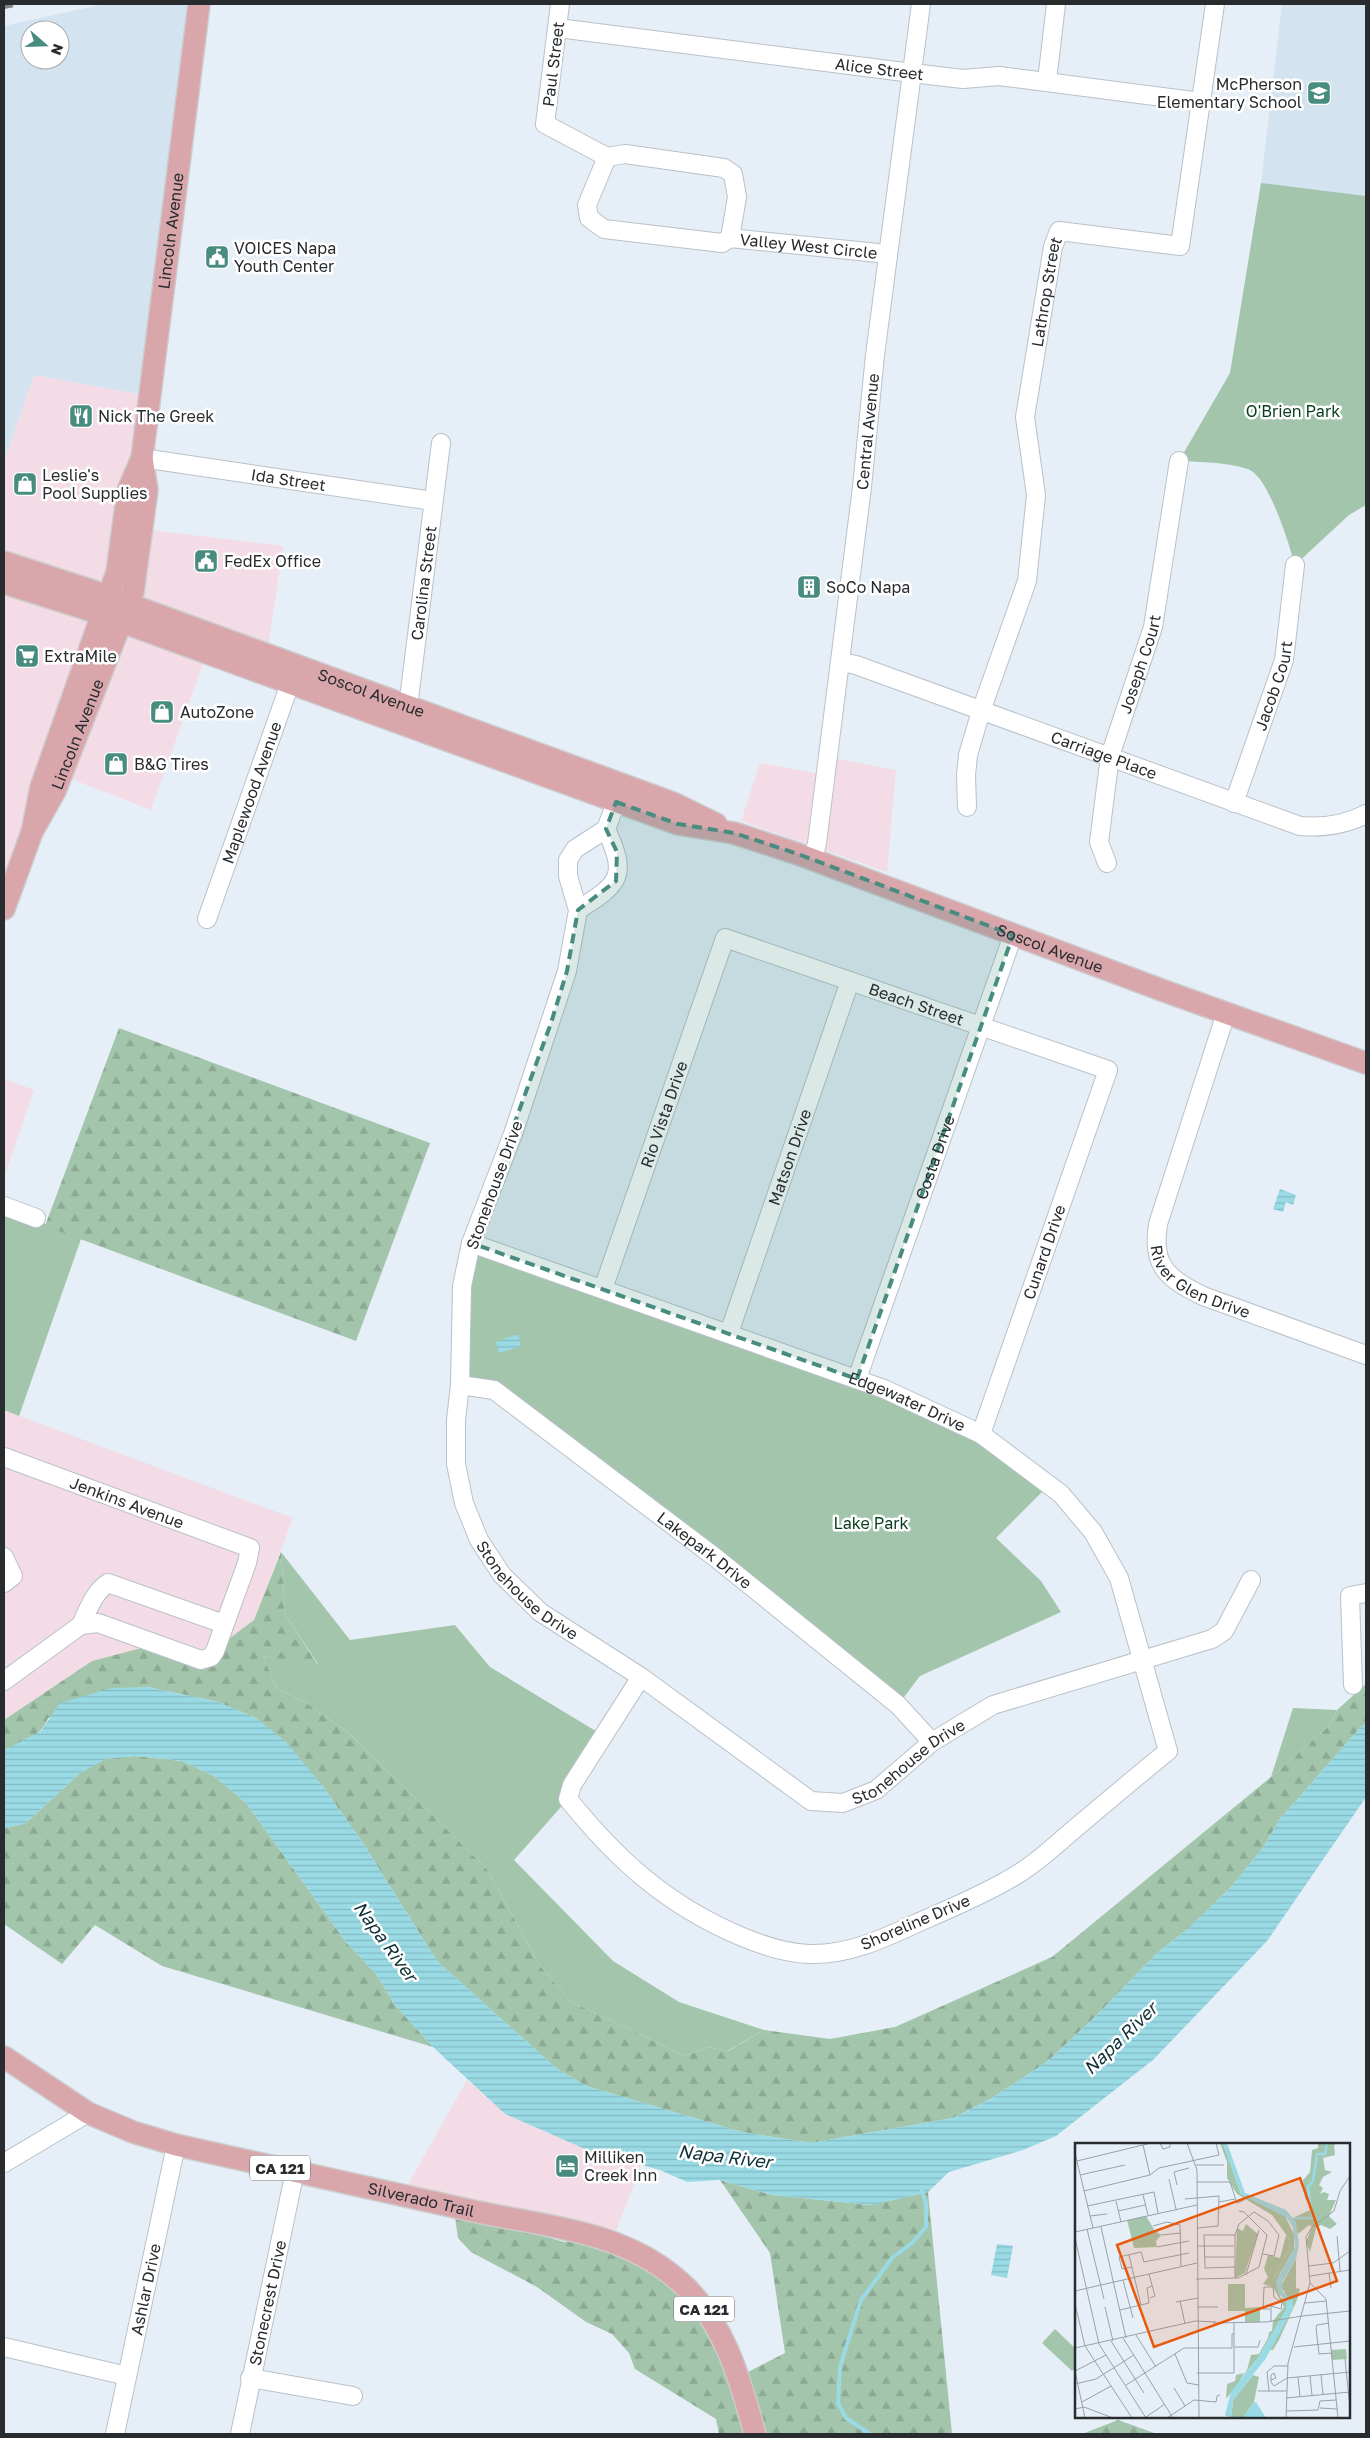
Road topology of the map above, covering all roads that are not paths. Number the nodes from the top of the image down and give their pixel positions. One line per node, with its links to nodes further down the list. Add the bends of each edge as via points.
1 (199, 4): 14 (main road, Lincoln Avenue)
2 (560, 4): 6 (street, Paul Street)
3 (921, 4): 7 (street, Central Avenue)
4 (1056, 4): 8 (street)
5 (1215, 4): 9 (street, Lathrop Street)
6 (558, 28): 7 (street, Alice Street); 10 (street, Paul Street, via 545,124)
7 (912, 73): 8 (street, Alice Street, via 963,79 999,76); 12 (street, Central Avenue)
8 (1047, 81): 9 (street, Alice Street)
9 (1201, 102): 24 (street, Lathrop Street, via 1180,246 1059,231 1056,239 1025,417 1036,496 1027,582)
10 (607, 157): 11 (street, Valley West Circle, via 625,154 724,168 733,174 737,197); 11 (street, Valley West Circle, via 587,205 589,218 604,229 722,243)
11 (730, 238): 12 (street, Valley West Circle)
12 (888, 254): 22 (street, Central Avenue)
13 (441, 443): 16 (street, Carolina Street)
14 (142, 458): 16 (street, Ida Street); 20 (main road, Lincoln Avenue, via 128,490 120,555); 21 (main road, Lincoln Avenue, via 147,490 134,592)
15 (1178, 461): 26 (street, Joseph Court, via 1153,627)
16 (433, 501): 25 (street, Carolina Street)
17 (4, 562): 20 (main road, Soscol Avenue)
18 (1295, 565): 28 (street, Jacob Court, via 1284,660)
19 (4, 583): 20 (main road, Soscol Avenue)
20 (105, 606): 21 (main road, Soscol Avenue); 32 (main road, Lincoln Avenue, via 41,787)
21 (126, 614): 23 (main road, Soscol Avenue); 32 (main road, Lincoln Avenue, via 55,791)
22 (841, 662): 24 (street, Carriage Place); 33 (street, Central Avenue, via 818,843)
23 (293, 674): 25 (main road, Soscol Avenue); 37 (street, Maplewood Avenue)
24 (981, 711): 26 (street, Carriage Place); 29 (street, via 968,755)
25 (404, 714): 27 (main road, Soscol Avenue)
26 (1110, 756): 28 (street, Carriage Place); 34 (street, Joseph Court, via 1100,842)
27 (620, 794): 31 (street); 33 (main road, Soscol Avenue, via 678,824 734,833)
28 (1234, 802): 30 (street, Carriage Place, via 1300,826 1317,828)
29 (967, 807)
30 (1366, 814)
31 (606, 829): 36 (street, Stonehouse Drive, via 575,849 568,860 568,876); 36 (street, via 617,852 616,881 606,892)
32 (32, 832): 35 (main road, Lincoln Avenue)
33 (813, 860): 38 (main road, Soscol Avenue)
34 (1106, 863)
35 (4, 909)
36 (578, 910): 47 (street, Stonehouse Drive, via 567,971 551,1023)
37 (207, 918)
38 (1013, 936): 41 (main road, Soscol Avenue); 42 (street, Costa Drive)
39 (725, 938): 40 (street, Beach Street); 48 (street, Rio Vista Drive)
40 (850, 981): 42 (street, Beach Street); 49 (street, Matson Drive)
41 (1226, 1013): 43 (main road, Soscol Avenue); 50 (street, River Glen Drive, via 1158,1224 1155,1243 1161,1266 1178,1284 1203,1296)
42 (981, 1026): 44 (street, Beach Street); 51 (street, Costa Drive)
43 (1366, 1063)
44 (1108, 1070): 53 (street, Cunard Drive)
45 (4, 1206): 46 (street)
46 (36, 1218)
47 (471, 1244): 48 (street, Edgewater Drive); 52 (street, Stonehouse Drive, via 462,1286)
48 (603, 1289): 49 (street, Edgewater Drive)
49 (729, 1333): 51 (street, Edgewater Drive)
50 (1366, 1355)
51 (857, 1379): 53 (street, Edgewater Drive)
52 (460, 1385): 62 (street, Stonehouse Drive, via 456,1464 464,1503 480,1540 502,1575 540,1612); 65 (street, Lakepark Drive, via 494,1390 716,1558 891,1699)
53 (981, 1434): 61 (street, Edgewater Drive, via 1061,1494 1093,1532 1119,1578)
54 (4, 1456): 59 (street, Jenkins Avenue, via 250,1548)
55 (4, 1557): 56 (street)
56 (9, 1579)
57 (1251, 1580): 61 (street, Stonehouse Drive, via 1224,1631 1212,1639)
58 (1366, 1593): 64 (street, via 1350,1596)
59 (224, 1624): 60 (street, via 215,1651 211,1657 201,1660 98,1623); 60 (street, via 108,1583 94,1597)
60 (81, 1625): 63 (street)
61 (1142, 1659): 65 (street, Stonehouse Drive, via 993,1705); 66 (street, Edgewater Drive)
62 (641, 1677): 65 (street, Stonehouse Drive, via 811,1801 843,1803 876,1790); 66 (street, Shoreline Drive, via 572,1785 568,1798 591,1827 646,1881 679,1906 716,1926 786,1951 809,1954 854,1948 879,1940 1008,1881)
63 (4, 1681)
64 (1352, 1685)
65 (932, 1742)
66 (1168, 1751)
67 (4, 2057): 68 (main road, Silverado Trail / CA 121)
68 (88, 2113): 69 (main road, Silverado Trail / CA 121); 70 (street)
69 (176, 2145): 71 (main road, Silverado Trail / CA 121); 73 (street, Ashlar Drive)
70 (4, 2163)
71 (295, 2171): 74 (street, Stonecrest Drive); 78 (main road, Silverado Trail / CA 121, via 592,2235 630,2248 679,2281 712,2321 740,2376)
72 (4, 2347): 73 (street)
73 (127, 2376): 76 (street, Ashlar Drive)
74 (250, 2378): 75 (street); 77 (street, Stonecrest Drive)
75 (353, 2396)
76 (115, 2434)
77 (240, 2434)
78 (755, 2434)

